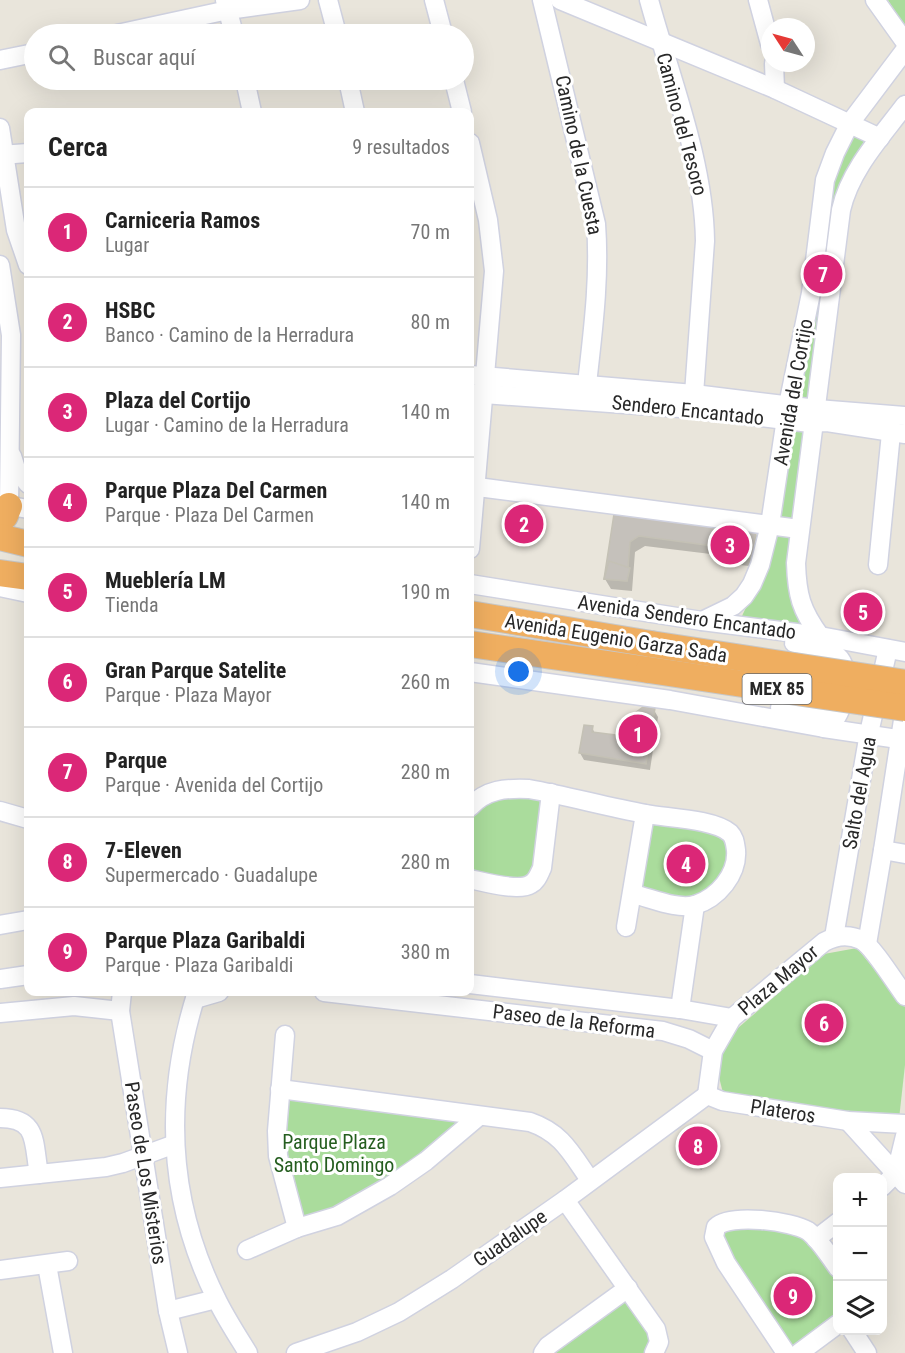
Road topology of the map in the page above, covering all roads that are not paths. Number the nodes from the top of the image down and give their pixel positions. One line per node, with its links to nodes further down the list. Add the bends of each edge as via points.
1 (300, 0): 9 (street)
2 (328, 0): 13 (street)
3 (434, 0): 14 (street)
4 (542, 0): 38 (street, Camino de la Cuesta, via 596,224 598,291)
5 (560, 0): 15 (street)
6 (648, 0): 15 (street, Camino del Tesoro)
7 (758, 0): 10 (street)
8 (874, 0): 16 (street)
9 (226, 5): 11 (street); 12 (street)
10 (763, 18)
11 (155, 24)
12 (231, 24)
13 (334, 24)
14 (440, 24)
15 (660, 40): 21 (street); 40 (street, Camino del Tesoro, via 694,160 705,217)
16 (905, 42)
17 (905, 50): 29 (street, Avenida del Cortijo)
18 (24, 55): 19 (street)
19 (0, 60)
20 (774, 72): 21 (street)
21 (775, 89): 29 (street)
22 (247, 90): 26 (street)
23 (350, 90): 27 (street)
24 (456, 90): 28 (street)
25 (905, 105): 31 (street, Avenida del Cortijo)
26 (251, 108)
27 (354, 108)
28 (461, 108)
29 (850, 123): 31 (street); 41 (street, Avenida del Cortijo, via 825,180 811,293)
30 (0, 128): 33 (street)
31 (879, 138): 42 (street, Avenida del Cortijo, via 843,200)
32 (24, 153): 33 (street)
33 (2, 155): 35 (street, via 10,202)
34 (474, 160): 39 (street, via 488,220 494,271)
35 (24, 242)
36 (0, 265): 37 (street)
37 (13, 342): 46 (street)
38 (587, 384): 39 (street, Sendero Encantado); 40 (street, Sendero Encantado)
39 (477, 385): 41 (street, Sendero Encantado, via 694,409); 45 (street)
40 (694, 394): 41 (street, Sendero Encantado)
41 (787, 413): 42 (street, Sendero Encantado, via 810,423); 50 (street, Avenida del Cortijo)
42 (815, 415): 43 (street, Sendero Encantado); 44 (street, Sendero Encantado); 51 (street, Avenida del Cortijo)
43 (905, 416)
44 (898, 433): 54 (street)
45 (474, 446)
46 (9, 449): 47 (street); 49 (street)
47 (24, 479)
48 (474, 486): 50 (street)
49 (9, 510)
50 (770, 525): 51 (street); 61 (street, Avenida del Cortijo, via 760,565 748,590 733,606)
51 (799, 529): 62 (street, Avenida del Cortijo, via 796,586 800,604)
52 (0, 537): 53 (highway)
53 (24, 543)
54 (878, 565)
55 (0, 573): 56 (highway)
56 (24, 576)
57 (474, 585): 61 (street, Avenida Sendero Encantado)
58 (0, 586): 59 (street)
59 (24, 592)
60 (474, 615): 66 (highway, Avenida Eugenio Garza Sada / MEX 85, bridge)
61 (702, 621): 62 (street, Avenida Sendero Encantado); 69 (street, via 834,653 846,670)
62 (820, 636): 64 (street, Avenida Sendero Encantado)
63 (474, 645): 68 (highway, Avenida Eugenio Garza Sada / MEX 85, bridge)
64 (896, 651): 71 (street, Salto del Agua)
65 (474, 673): 67 (street)
66 (905, 683)
67 (670, 700): 69 (street, via 706,697 820,714); 70 (street)
68 (905, 708): 72 (street, Salto del Agua)
69 (840, 709): 70 (street)
70 (824, 728): 71 (street)
71 (869, 733): 72 (street); 86 (street, Salto del Agua)
72 (903, 739): 78 (street, Salto del Agua)
73 (551, 793): 74 (street, via 495,790); 76 (street); 80 (street, via 542,868 537,878 520,888)
74 (474, 804)
75 (0, 811): 77 (street)
76 (645, 814): 81 (street); 82 (street, via 719,827 735,841 733,872 721,888)
77 (24, 818)
78 (883, 850): 79 (street); 87 (street, Salto del Agua)
79 (905, 854)
80 (474, 880)
81 (633, 894): 82 (street, via 681,906); 85 (street)
82 (695, 905): 97 (street)
83 (24, 921): 84 (street)
84 (0, 925)
85 (626, 927)
86 (835, 929): 87 (street, Plaza Mayor, via 852,937); 100 (street, Plaza Mayor)
87 (868, 935): 95 (street)
88 (24, 976): 89 (street)
89 (0, 979)
90 (474, 984): 97 (street, Paseo de la Reforma)
91 (88, 996): 96 (street)
92 (122, 996): 98 (street, Paseo de Los Misterios)
93 (196, 996): 110 (street, Paseo de Los Misterios, via 177,1083)
94 (359, 996): 102 (street, Paseo de la Reforma, via 663,1031)
95 (905, 996)
96 (74, 1006): 98 (street); 99 (street)
97 (680, 1009): 100 (street, Paseo de la Reforma)
98 (120, 1011): 111 (street, Paseo de Los Misterios)
99 (0, 1013)
100 (732, 1018): 102 (street, Plaza Mayor)
101 (285, 1035): 103 (street)
102 (713, 1051): 104 (street)
103 (280, 1089): 105 (street); 119 (street, via 278,1156)
104 (707, 1095): 107 (street, Plateros, via 722,1101); 115 (street, Guadalupe)
105 (478, 1117): 115 (street, via 530,1122 546,1128 559,1138); 119 (street, via 390,1186 337,1216)
106 (0, 1118): 112 (street, via 21,1120 30,1130)
107 (848, 1121): 108 (street, Plateros); 114 (street)
108 (905, 1124)
109 (905, 1136): 114 (street)
110 (175, 1144): 111 (street); 127 (street, Paseo de Los Misterios, via 189,1229)
111 (142, 1155): 112 (street, via 123,1164); 128 (street, Paseo de Los Misterios)
112 (39, 1174): 113 (street)
113 (0, 1178)
114 (901, 1178): 116 (street)
115 (590, 1180): 117 (street, Guadalupe)
116 (887, 1185)
117 (565, 1200): 126 (street); 134 (street, Guadalupe, via 399,1312 357,1332)
118 (833, 1225): 120 (street)
119 (297, 1228): 121 (street)
120 (816, 1239): 123 (street); 137 (street, via 790,1224 759,1219 720,1223 714,1232 726,1263)
121 (247, 1250)
122 (68, 1261): 124 (street)
123 (833, 1262)
124 (47, 1265): 125 (street); 131 (street)
125 (0, 1270)
126 (628, 1288): 135 (street); 136 (street, via 656,1329 659,1342)
127 (216, 1299): 128 (street); 133 (street, Paseo de Los Misterios)
128 (168, 1311): 132 (street, Paseo de Los Misterios)
129 (833, 1327): 138 (street)
130 (855, 1335): 139 (street)
131 (63, 1353)
132 (178, 1353)
133 (248, 1353)
134 (296, 1353)
135 (543, 1353)
136 (654, 1353)
137 (786, 1353)
138 (799, 1353)
139 (867, 1353)

